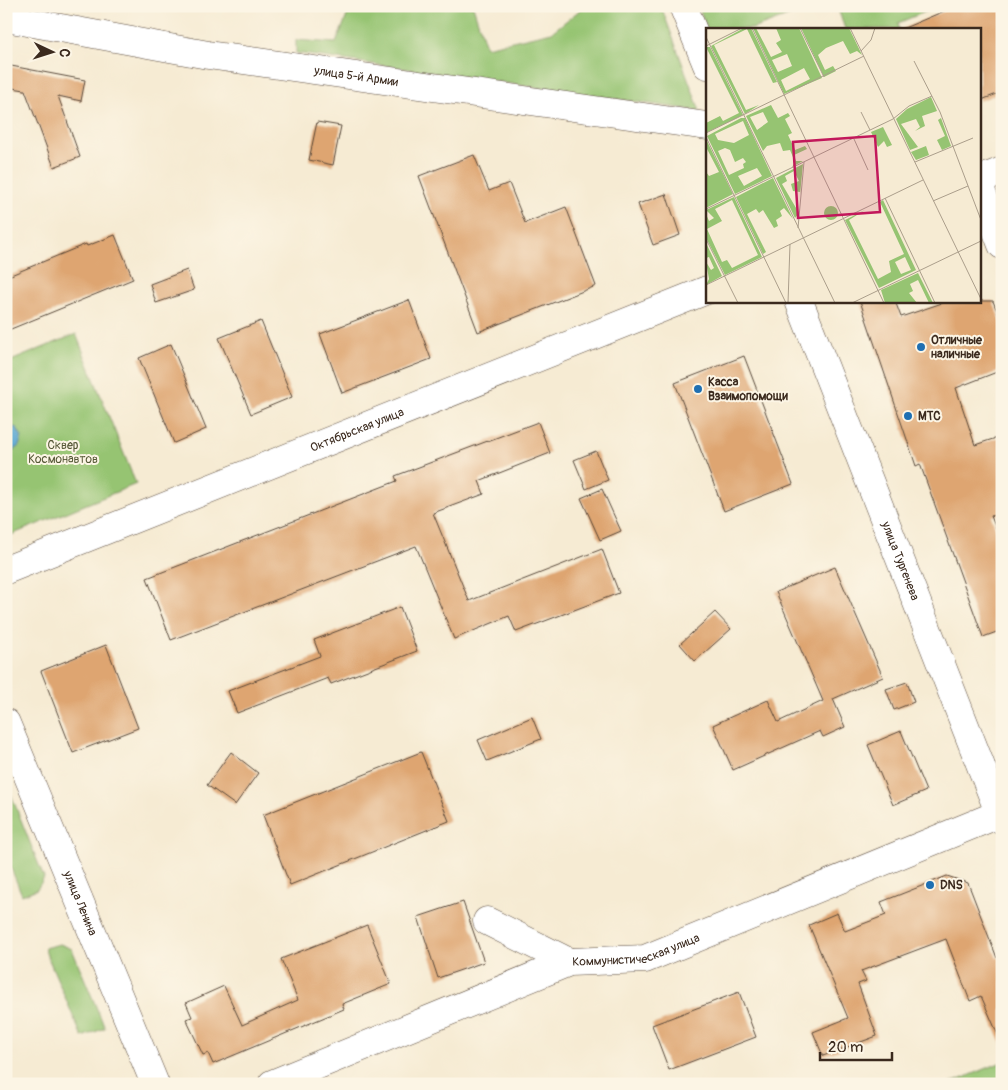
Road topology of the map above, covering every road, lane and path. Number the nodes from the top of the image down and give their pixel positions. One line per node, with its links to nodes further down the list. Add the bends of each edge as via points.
1 (683, 6): 3 (street)
2 (6, 18): 4 (street, улица 5-й Армии, via 208,55)
3 (706, 63)
4 (706, 126)
5 (1002, 171): 6 (street)
6 (980, 180)
7 (980, 188): 8 (street)
8 (1002, 245)
9 (706, 290): 11 (street, Октябрьская улица)
10 (799, 302): 13 (street, улица Тургенева)
11 (6, 570)
12 (6, 722): 16 (street, улица Ленина)
13 (1001, 817): 15 (street, Коммунистическая улица, via 645,959)
14 (487, 921): 15 (street)
15 (568, 962): 17 (street, Коммунистическая улица)
16 (155, 1084)
17 (272, 1084)

